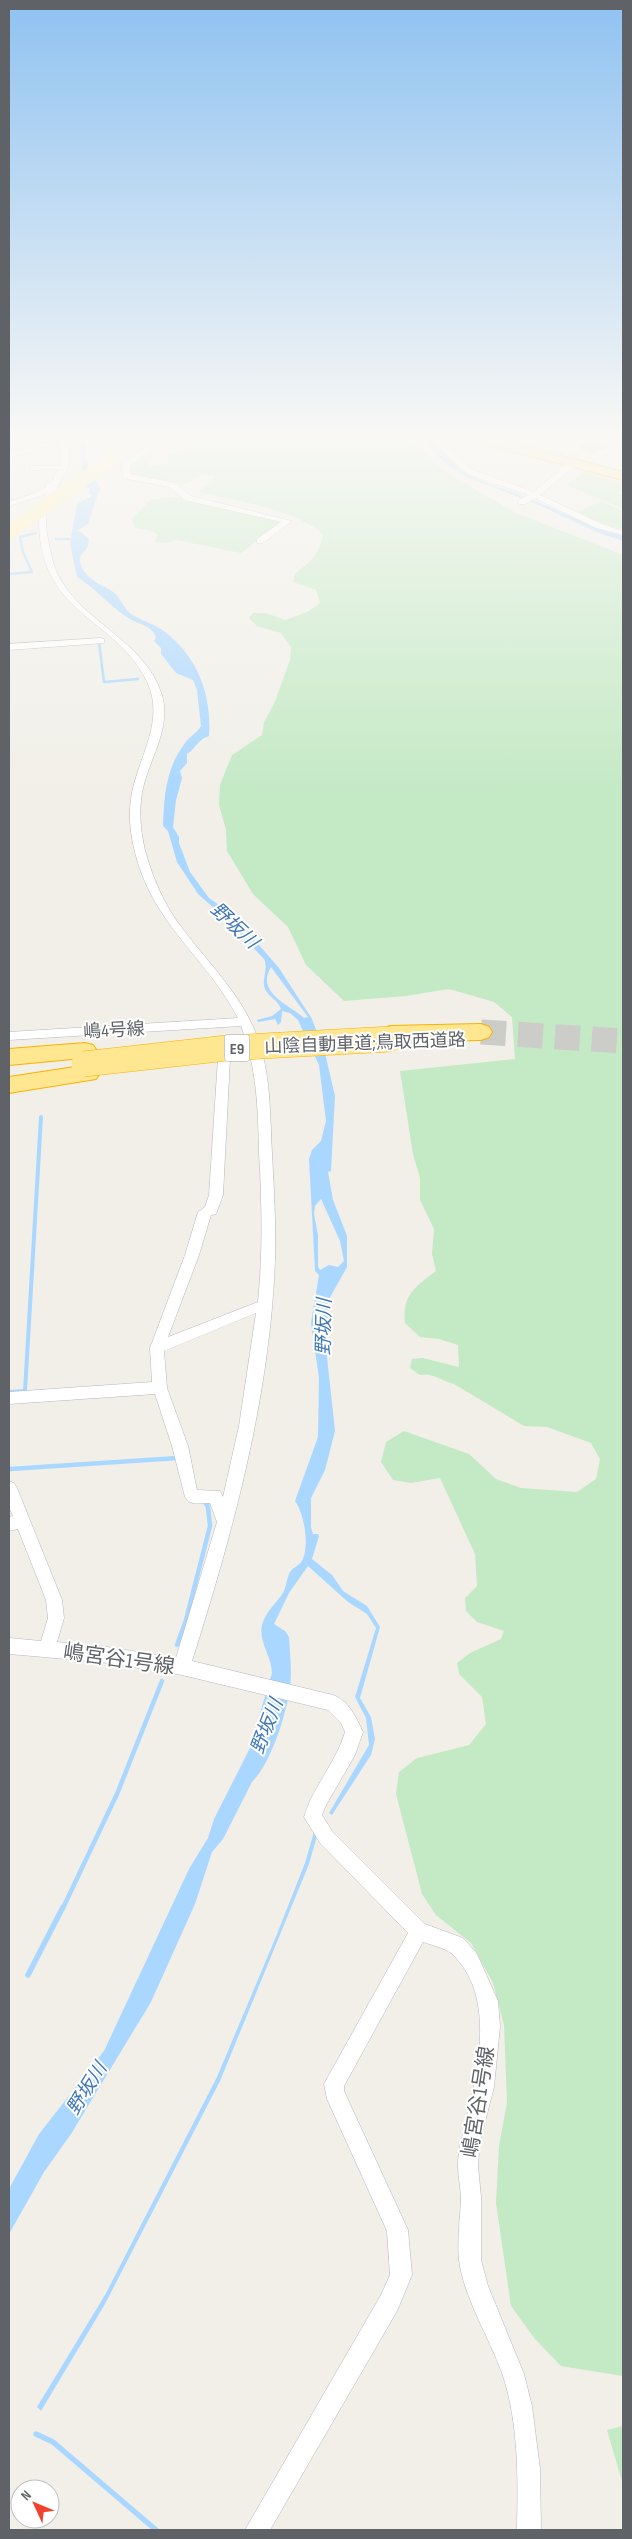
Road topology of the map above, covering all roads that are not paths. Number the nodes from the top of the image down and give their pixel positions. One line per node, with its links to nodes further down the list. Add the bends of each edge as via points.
1 (48, 555): 4 (street, via 55,578 74,602 116,636 148,674 160,712 158,732 136,798 136,831 140,849 159,902 232,998)
2 (101, 641): 3 (street)
3 (9, 647)
4 (245, 1022): 5 (street, 嶋4号線); 16 (street, via 258,1060 264,1122 268,1275)
5 (218, 1025): 6 (street, 嶋4号線); 9 (street)
6 (9, 1036)
7 (391, 1036): 8 (highway, 山陰自動車道;鳥取西道路); 12 (highway, 山陰自動車道;鳥取西道路, bridge)
8 (481, 1036)
9 (222, 1038)
10 (9, 1057): 12 (highway)
11 (224, 1058): 17 (street, via 216,1195 211,1210 205,1212)
12 (85, 1062): 13 (highway); 14 (highway); 15 (highway)
13 (9, 1068)
14 (9, 1073)
15 (9, 1085)
16 (264, 1306): 17 (street); 21 (street, via 257,1367)
17 (157, 1348): 18 (street)
18 (160, 1388): 19 (street); 21 (street, via 180,1446 190,1492 199,1498 215,1496)
19 (9, 1398)
20 (9, 1488): 22 (street)
21 (225, 1522): 25 (street)
22 (15, 1523): 24 (street, via 54,1600 56,1618)
23 (9, 1646): 24 (street, 嶋宮谷1号線)
24 (47, 1649): 25 (street, 嶋宮谷1号線)
25 (182, 1667): 26 (street, 嶋宮谷1号線, via 334,1703 347,1717 354,1732 349,1750 317,1802 313,1817 326,1837)
26 (419, 1931): 27 (street, via 334,2084 334,2092 397,2230 401,2275 389,2303); 28 (street, 嶋宮谷1号線, via 456,1945 470,1961 488,2001 490,2026 484,2087 470,2141 468,2166 470,2260 477,2286 513,2374 529,2469)
27 (258, 2530)
28 (530, 2530)

